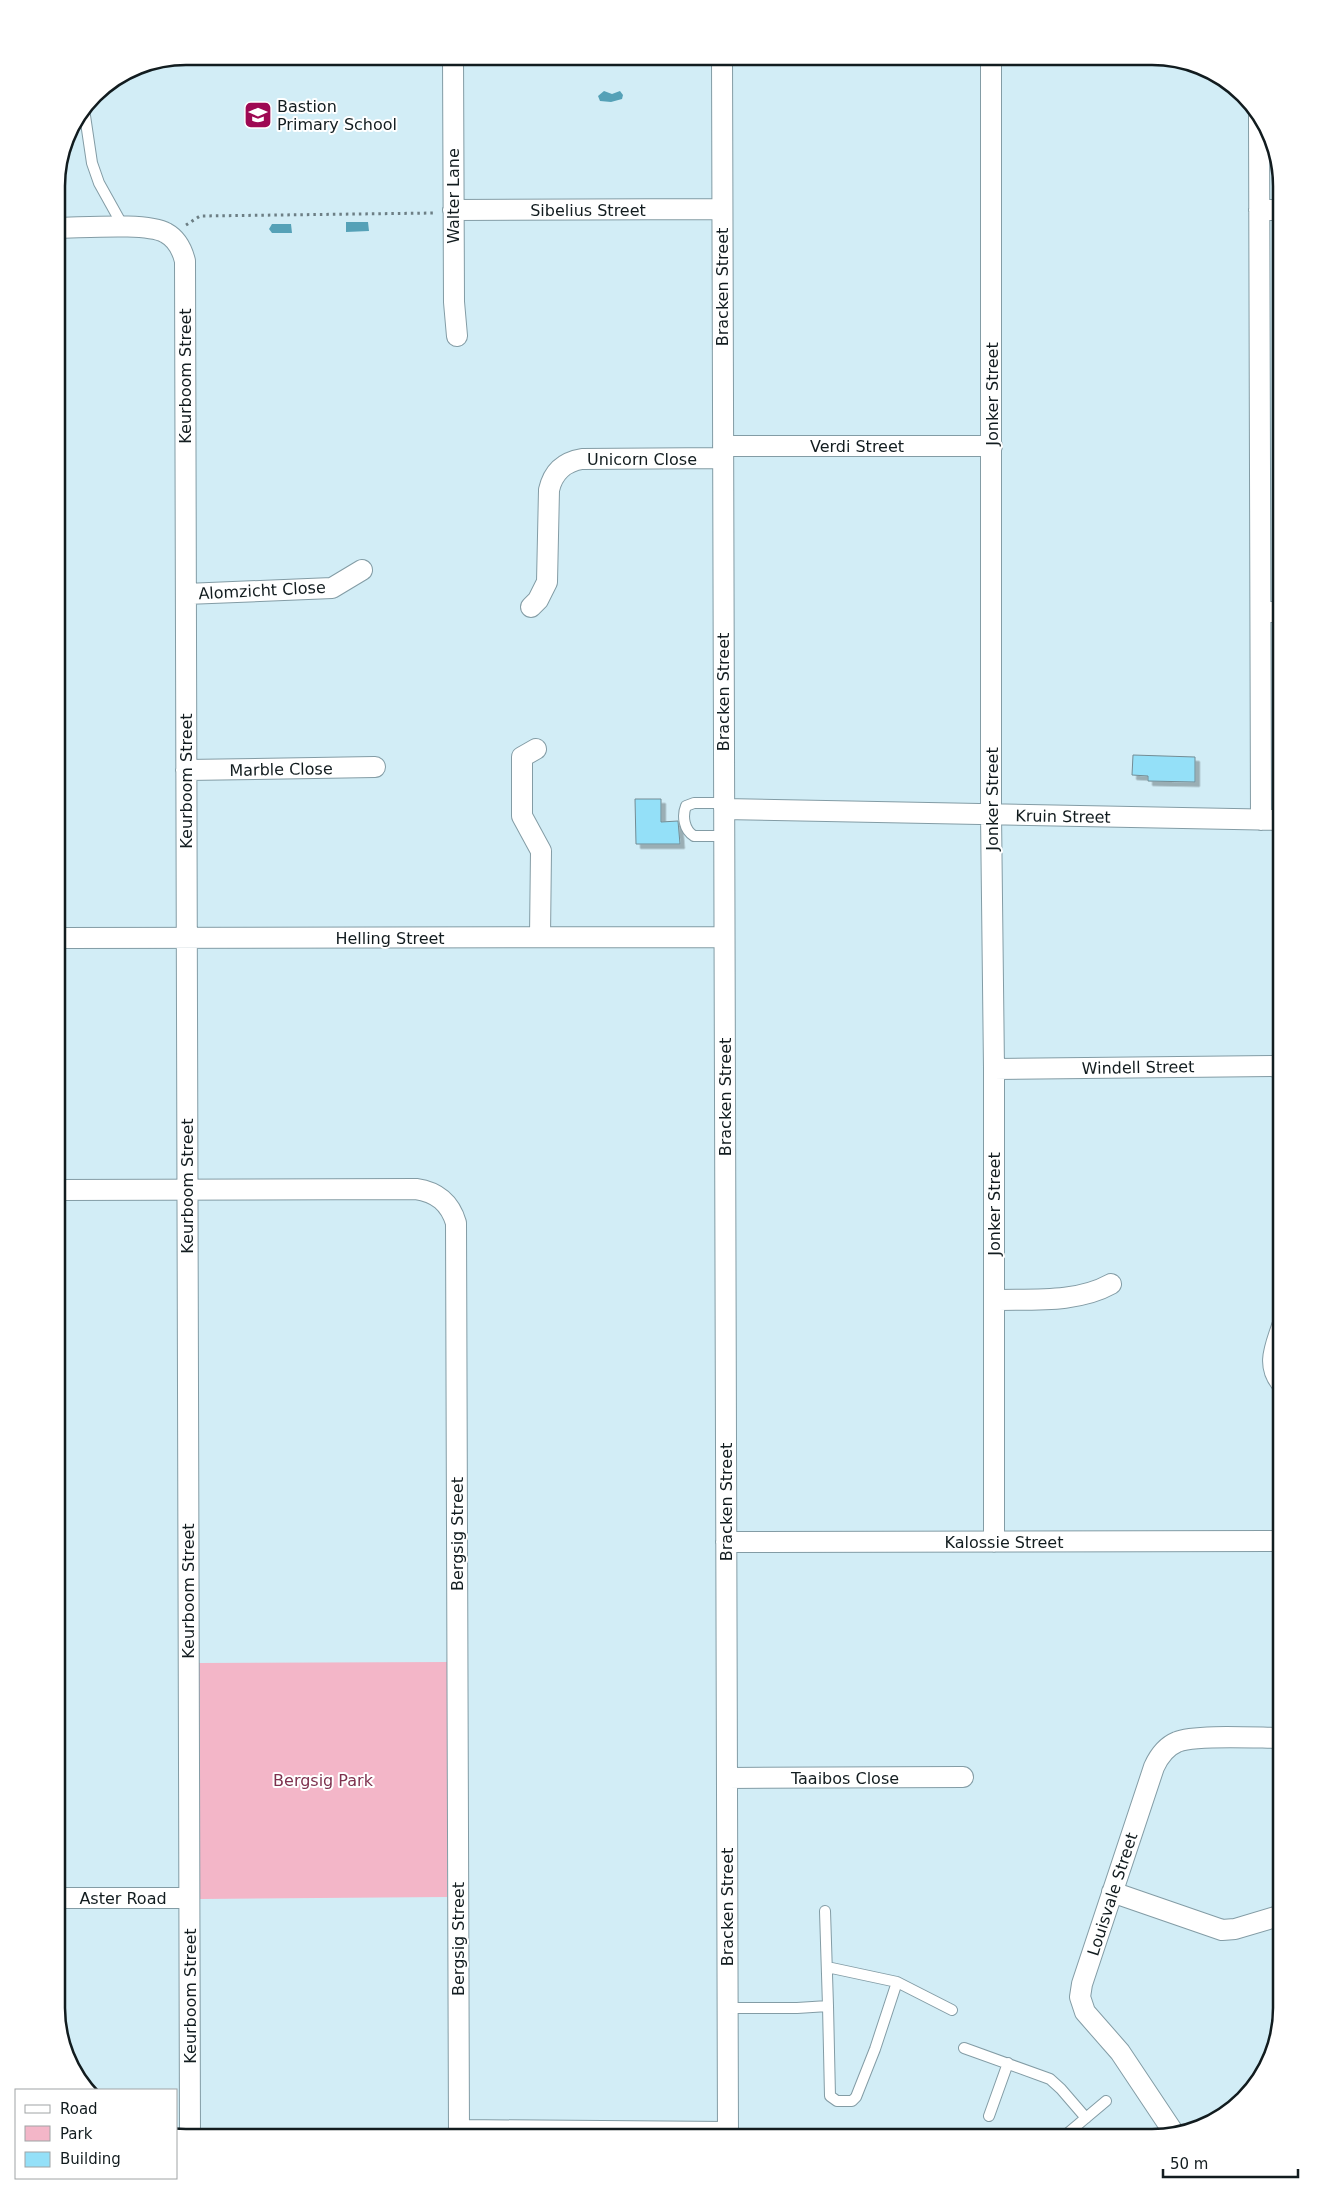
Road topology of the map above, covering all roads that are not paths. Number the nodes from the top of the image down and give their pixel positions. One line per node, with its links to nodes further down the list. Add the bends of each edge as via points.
1 (453, 65): 7 (street, Walter Lane)
2 (722, 65): 6 (street, Bracken Street)
3 (991, 65): 13 (street, Jonker Street)
4 (85, 118): 11 (lane, via 92,163 99,183)
5 (1259, 129): 8 (street)
6 (722, 209): 7 (street, Sibelius Street); 14 (street, Bracken Street)
7 (453, 210): 12 (street, Walter Lane)
8 (1259, 210): 9 (street); 18 (street)
9 (1273, 210)
10 (65, 228): 11 (street)
11 (124, 228): 16 (street, Keurboom Street, via 152,228 167,233 183,252 185,261)
12 (457, 336)
13 (992, 446): 14 (street, Verdi Street); 24 (street, Jonker Street)
14 (723, 452): 17 (street, Unicorn Close, via 582,459 564,465 553,477 550,490 547,582); 23 (street, Bracken Street)
15 (362, 570): 16 (street, Alomzicht Close, via 332,588)
16 (186, 594): 22 (street, Keurboom Street)
17 (531, 607)
18 (1261, 612): 19 (street); 25 (street)
19 (1273, 612)
20 (536, 748): 28 (street, via 522,757 522,816 541,851)
21 (375, 767): 22 (street, Marble Close)
22 (186, 770): 31 (street, Keurboom Street)
23 (724, 806): 24 (street, Kruin Street); 27 (street, Bracken Street); 27 (lane, via 694,803 686,806 685,826 694,836)
24 (992, 814): 25 (street, Kruin Street); 33 (street, Jonker Street)
25 (1261, 820): 26 (street, Kruin Street)
26 (1273, 820)
27 (724, 836): 29 (street, Bracken Street)
28 (540, 936): 29 (street, Helling Street); 31 (street, Helling Street)
29 (724, 937): 41 (street, Bracken Street)
30 (65, 938): 31 (street, Helling Street)
31 (187, 939): 35 (street, Keurboom Street)
32 (1273, 1066): 33 (street, Windell Street)
33 (994, 1069): 37 (street, Jonker Street)
34 (65, 1190): 35 (street, Bergsig Street)
35 (187, 1191): 48 (street, Keurboom Street); 63 (street, Bergsig Street, via 424,1190 446,1203 456,1223)
36 (1111, 1284): 37 (street, via 1078,1296)
37 (994, 1300): 42 (street, Jonker Street)
38 (1273, 1354): 39 (street)
39 (1273, 1367)
40 (1273, 1541): 42 (street, Kalossie Street)
41 (726, 1542): 42 (street, Kalossie Street); 44 (street, Bracken Street)
42 (994, 1542)
43 (1273, 1738): 46 (street, Louisvale Street, via 1192,1738 1168,1747 1154,1767)
44 (726, 1778): 45 (street, Taaibos Close); 54 (street, Bracken Street)
45 (963, 1778)
46 (1112, 1892): 50 (street, via 1222,1930); 61 (street, Louisvale Street, via 1082,1984 1082,2004 1085,2012 1120,2052)
47 (65, 1898): 48 (street, Aster Road)
48 (189, 1898): 62 (street, Keurboom Street)
49 (824, 1911): 51 (lane)
50 (1273, 1918)
51 (826, 1967): 52 (lane); 53 (lane)
52 (897, 1982): 53 (lane, via 856,2097 848,2102 837,2101 830,2096); 55 (lane)
53 (828, 2006): 54 (lane)
54 (727, 2008): 64 (street, Bracken Street)
55 (952, 2010)
56 (964, 2048): 57 (lane)
57 (1008, 2063): 59 (lane); 60 (lane, via 1050,2080)
58 (1106, 2101): 60 (lane)
59 (989, 2116)
60 (1086, 2118): 65 (lane)
61 (1170, 2128)
62 (190, 2129)
63 (459, 2129)
64 (728, 2129)
65 (1073, 2129)

